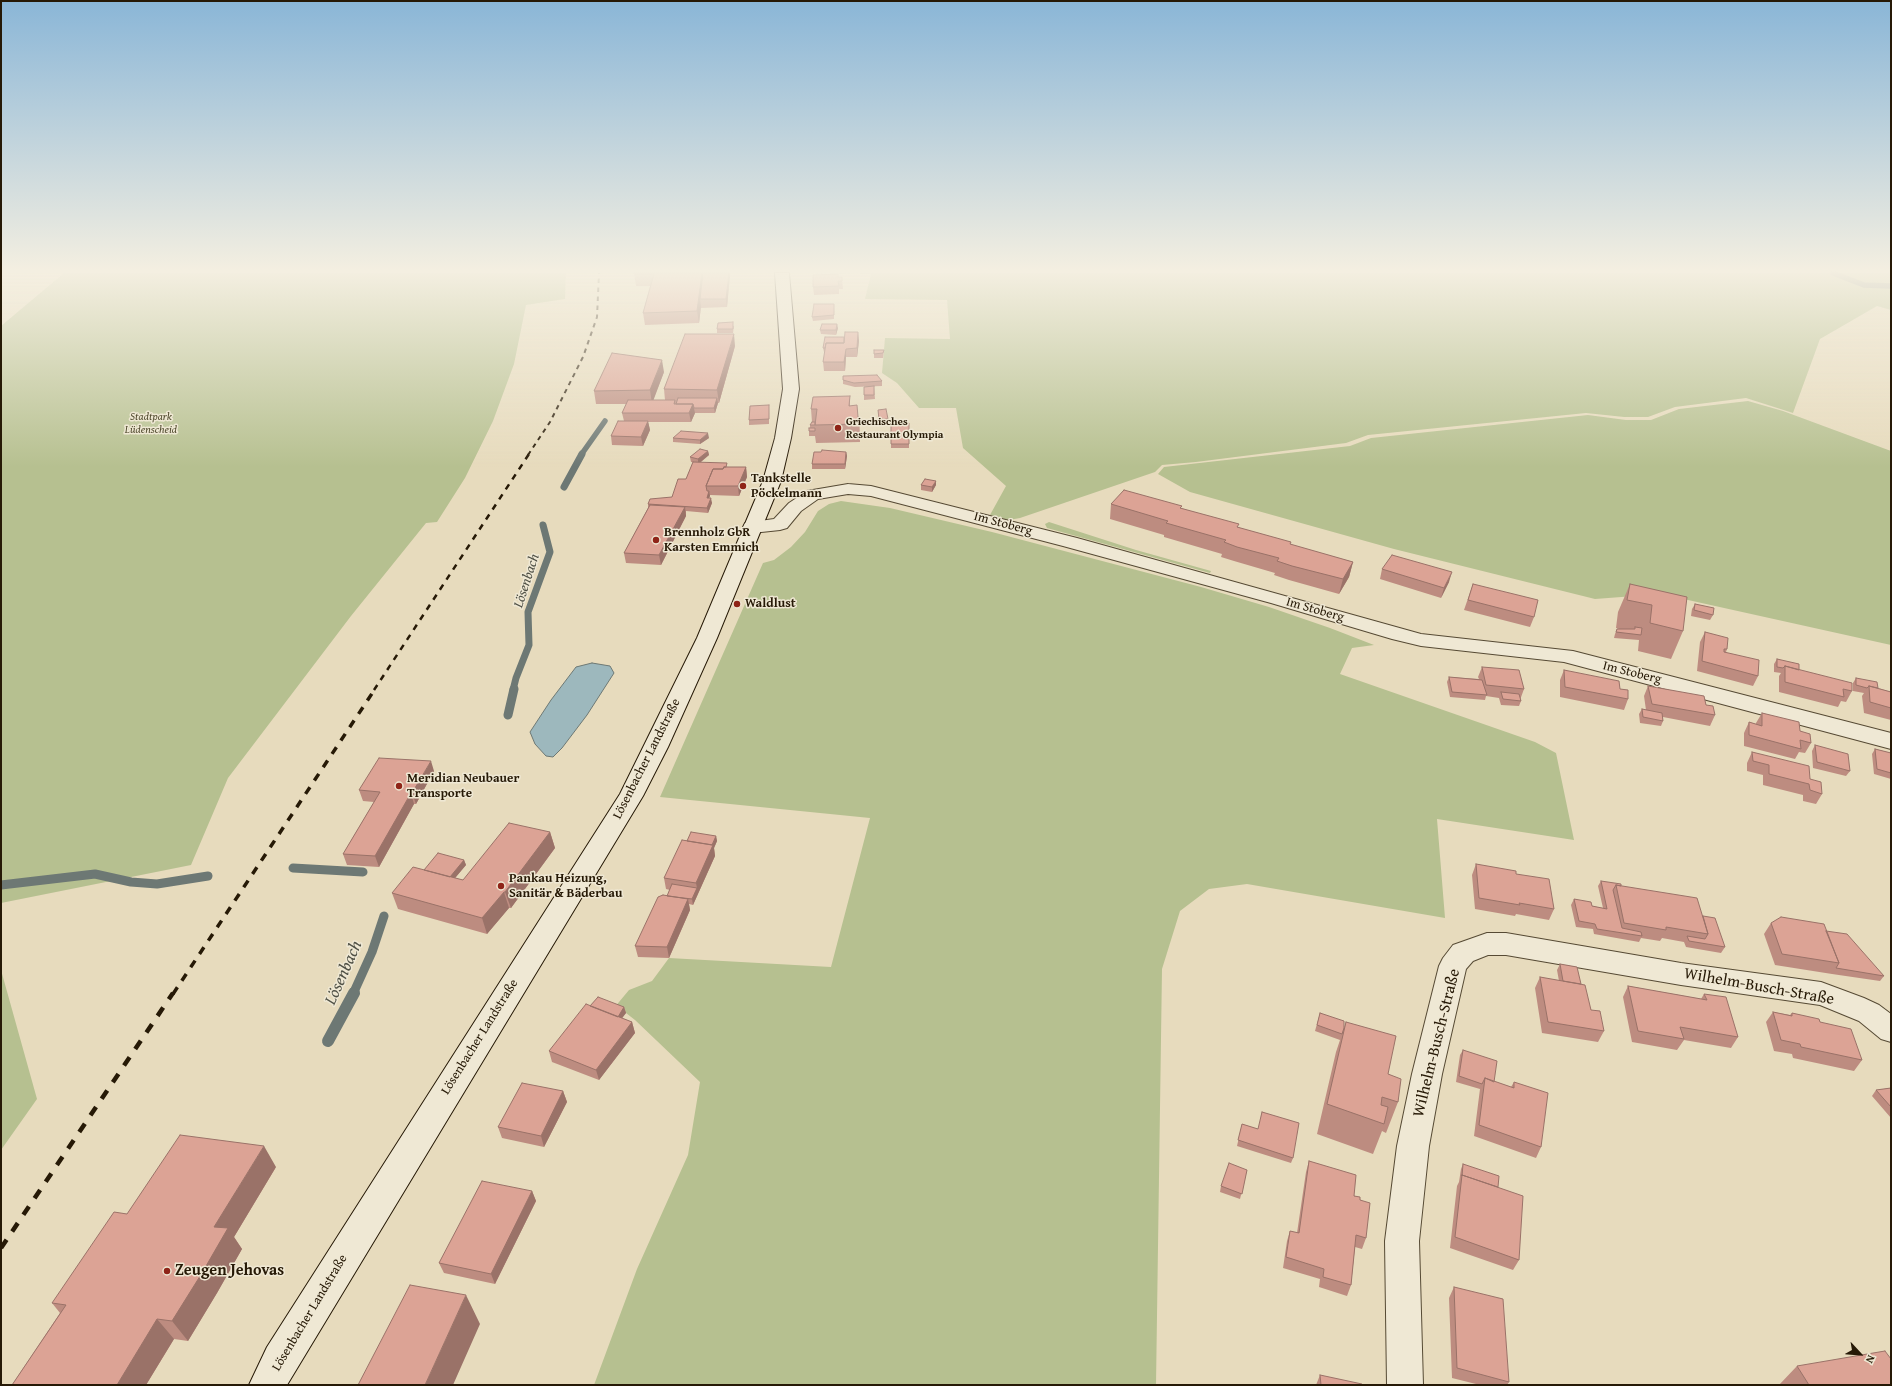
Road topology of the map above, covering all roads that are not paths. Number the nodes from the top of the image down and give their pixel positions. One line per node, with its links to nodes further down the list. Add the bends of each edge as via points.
1 (787, 338): 2 (street, Lösenbacher Landstraße, via 791,389 783,438 772,481)
2 (752, 526): 3 (street, Im Stoberg, via 780,524 795,507 813,495 848,489 872,491 1286,601 1399,635 1421,640 1564,656); 5 (street, Lösenbacher Landstraße, via 707,638 631,796 284,1353)
3 (1891, 740)
4 (1891, 1030): 6 (street, Wilhelm-Busch-Straße, via 1869,1012 1821,994 1681,974 1506,944 1487,944 1463,953 1453,966 1413,1146 1402,1241)
5 (267, 1385)
6 (1405, 1385)

